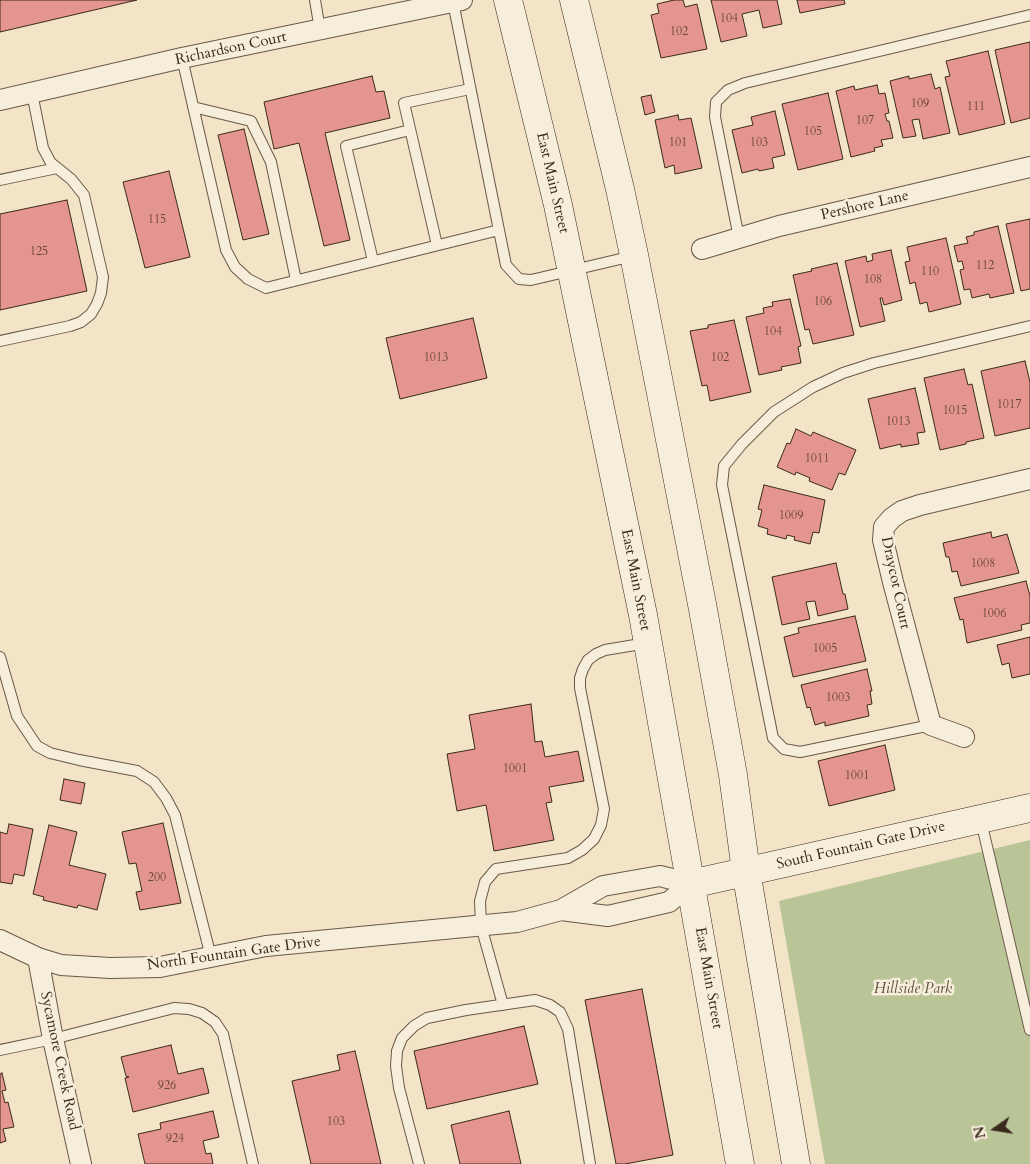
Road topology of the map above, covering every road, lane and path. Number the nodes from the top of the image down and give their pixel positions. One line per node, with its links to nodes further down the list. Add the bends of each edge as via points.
1 (315, 0): 6 (lane)
2 (508, 0): 22 (main road, East Main Street)
3 (574, 0): 20 (main road)
4 (458, 1): 6 (street, Richardson Court); 8 (lane)
5 (1030, 14): 17 (lane, via 745,83 728,90 716,102 715,117)
6 (320, 30): 7 (street, Richardson Court)
7 (182, 58): 9 (street, Richardson Court); 11 (lane)
8 (470, 89): 12 (lane, via 404,103); 16 (lane)
9 (32, 93): 10 (street, Richardson Court); 14 (lane, via 44,148)
10 (0, 100)
11 (194, 107): 23 (lane, via 251,121 271,162); 23 (lane, via 226,250 235,267 248,279 266,288)
12 (410, 130): 18 (lane); 21 (lane, via 346,146)
13 (1030, 167): 17 (street, Pershore Lane)
14 (57, 168): 15 (lane); 25 (lane, via 84,195 103,277 99,299 81,322)
15 (0, 180)
16 (499, 230): 18 (lane); 22 (lane, via 506,265 519,279 531,280)
17 (739, 238): 19 (street, Pershore Lane)
18 (437, 246): 21 (lane)
19 (702, 249)
20 (634, 255): 22 (lane); 33 (main road, via 734,775)
21 (373, 261): 23 (lane)
22 (571, 270): 27 (main road, East Main Street)
23 (296, 280)
24 (1030, 326): 29 (lane, via 843,373 813,387 774,412 724,466 722,485 773,738 784,749 800,752)
25 (0, 340)
26 (1030, 479): 29 (street, Draycot Court, via 920,505 902,511 884,527 883,540)
27 (648, 643): 34 (main road, East Main Street); 36 (lane, via 605,650 588,660 583,668 580,688 604,808 602,825 594,839 568,858 496,869 485,882 480,900)
28 (0, 657): 38 (lane, via 16,716 37,746 50,753 137,771 154,782 166,798 175,815)
29 (931, 726): 30 (street)
30 (964, 737)
31 (1030, 808): 32 (main road, South Fountain Gate Drive)
32 (980, 819): 33 (main road, South Fountain Gate Drive); 41 (lane)
33 (746, 871): 34 (main road, South Fountain Gate Drive); 49 (main road)
34 (691, 884): 35 (street, North Fountain Gate Drive, via 660,876 603,886); 35 (street, North Fountain Gate Drive, via 669,902 608,916); 48 (main road, East Main Street)
35 (561, 910): 36 (street, North Fountain Gate Drive, via 517,922)
36 (481, 926): 38 (street, North Fountain Gate Drive, via 266,946); 40 (lane)
37 (0, 940): 39 (street, North Fountain Gate Drive)
38 (211, 957): 39 (street, North Fountain Gate Drive, via 160,967 110,968 61,964)
39 (38, 958): 42 (street, Sycamore Creek Road)
40 (503, 1005): 46 (lane, via 427,1018 402,1038 396,1066 399,1088); 47 (lane, via 535,1000 550,1004 560,1012 568,1029)
41 (1030, 1030)
42 (53, 1040): 43 (lane); 44 (street, Sycamore Creek Road); 45 (lane, via 174,1008 202,1013 223,1034)
43 (0, 1050)
44 (81, 1164)
45 (253, 1164)
46 (420, 1164)
47 (590, 1164)
48 (740, 1164)
49 (796, 1164)

